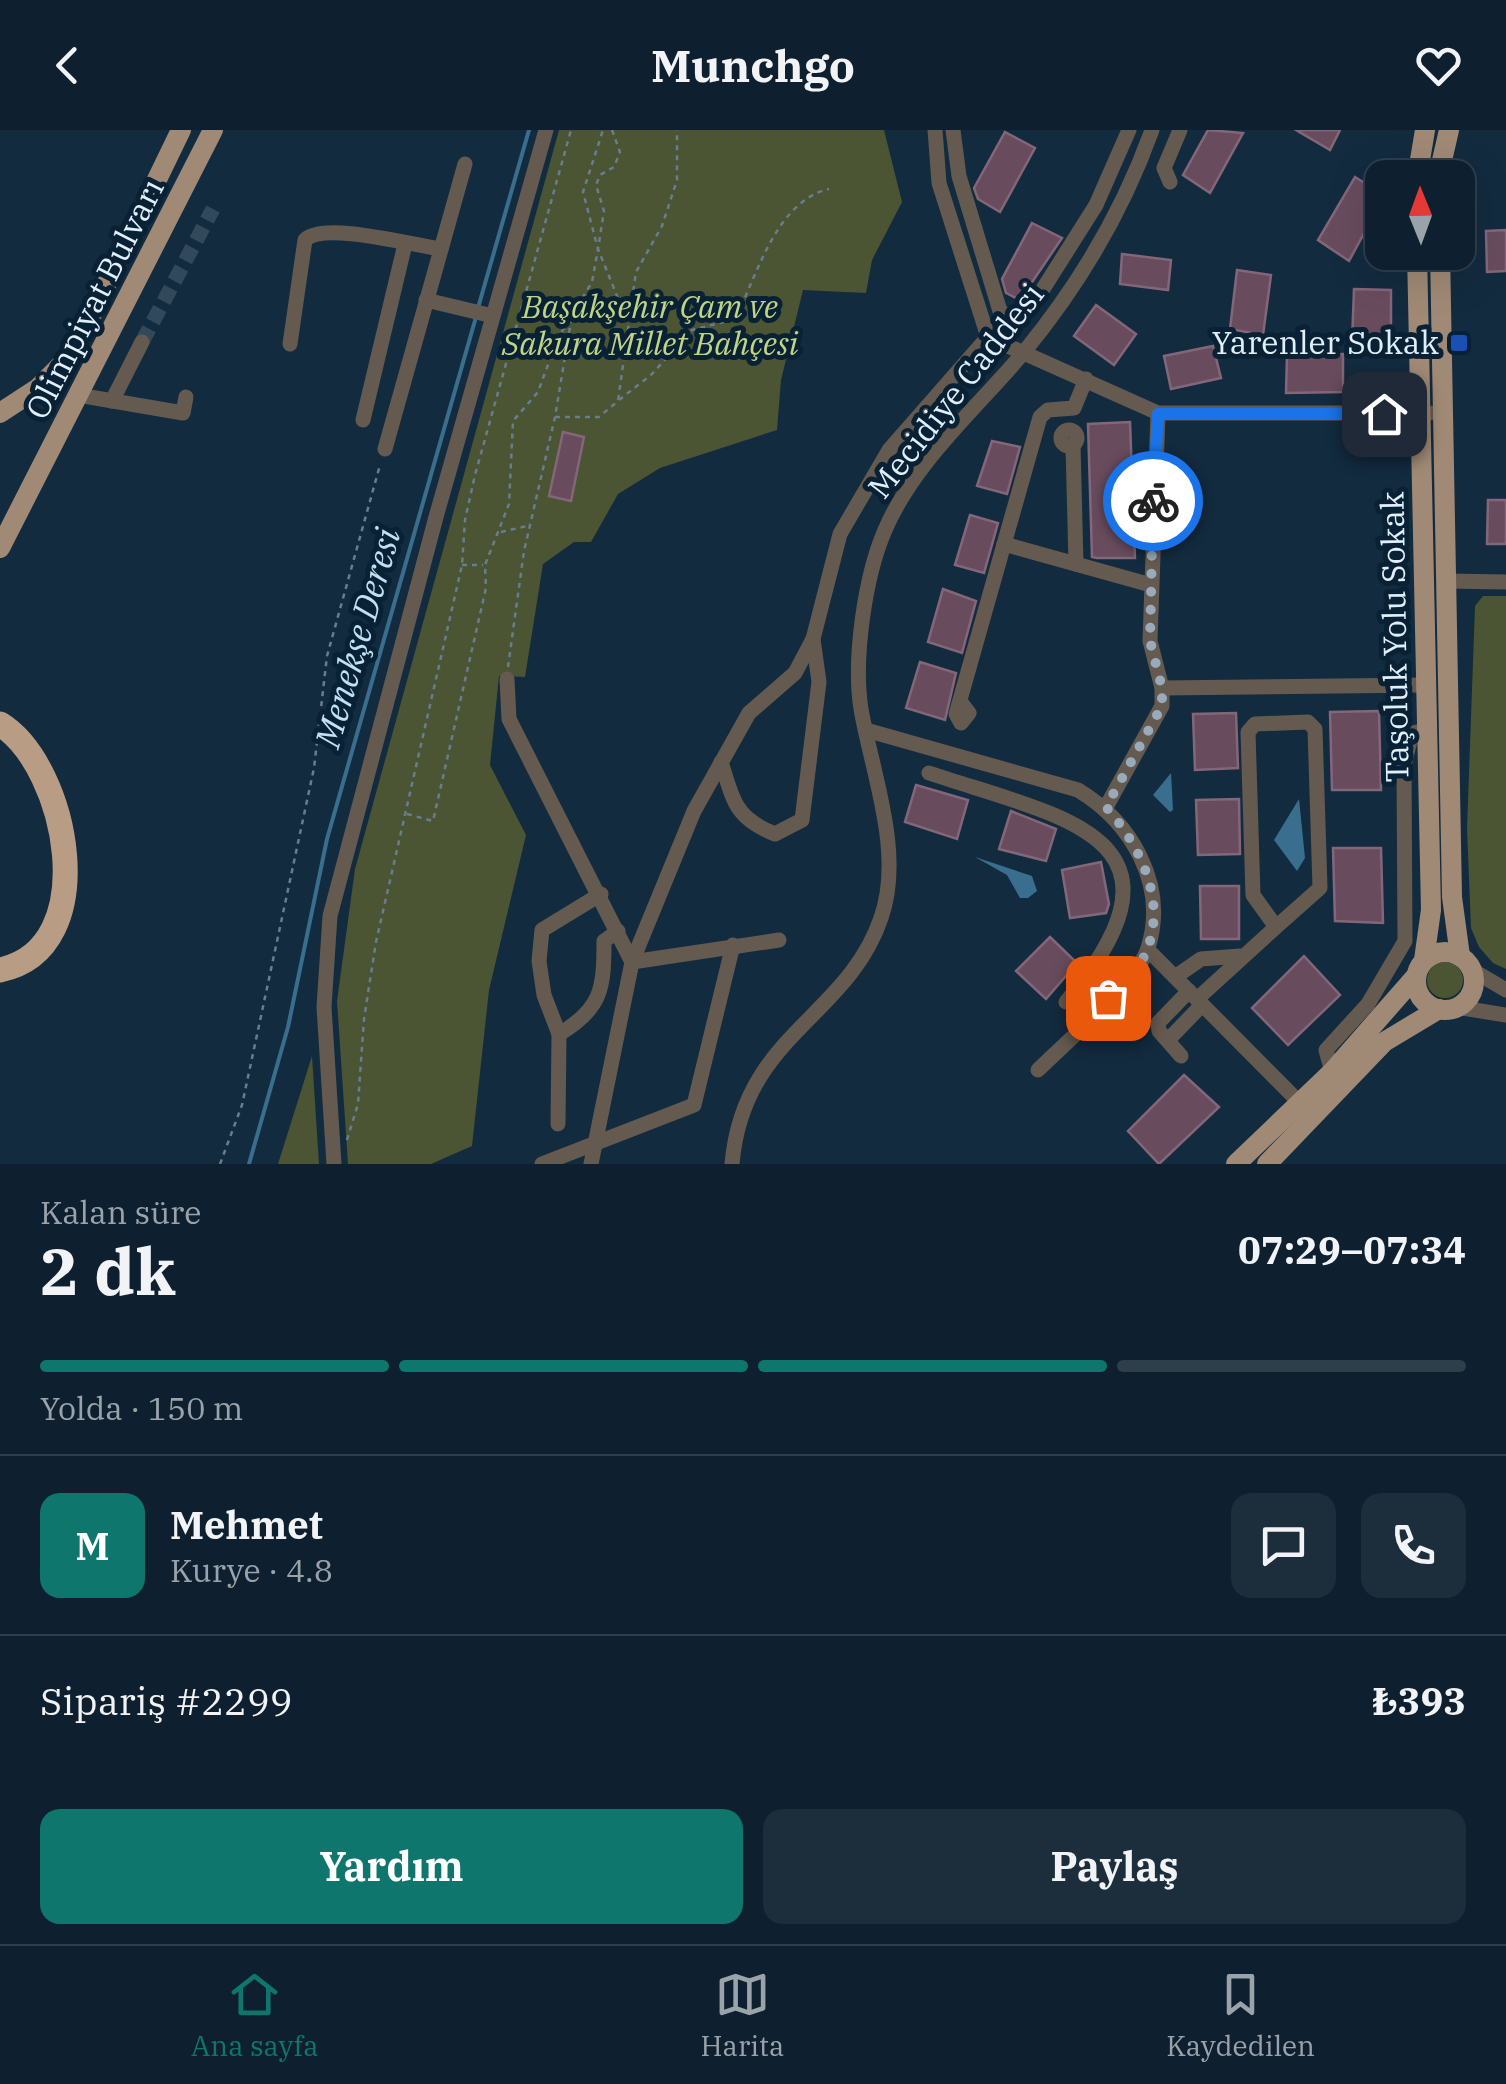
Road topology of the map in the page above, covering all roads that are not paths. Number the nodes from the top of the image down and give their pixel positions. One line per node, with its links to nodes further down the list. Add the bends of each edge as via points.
1 (181, 130): 29 (main road, via 73,353)
2 (213, 130): 26 (main road, Olimpiyat Bulvarı)
3 (546, 130): 20 (street)
4 (935, 130): 21 (street, via 940,183)
5 (953, 130): 6 (street, via 959,176 1000,310 1008,316 1031,308 1096,204)
6 (1129, 130)
7 (1152, 130): 24 (street, Mecidiye Caddesi, via 1105,237)
8 (1180, 130): 14 (street, via 1164,168)
9 (1425, 130): 11 (main road)
10 (1449, 130): 12 (main road)
11 (1420, 160)
12 (1442, 160)
13 (466, 164): 16 (street)
14 (1170, 182)
15 (405, 244): 16 (street); 23 (street, via 333,231 310,234); 33 (street)
16 (440, 249): 19 (street)
17 (1417, 270): 32 (main road, Taşoluk Yolu Sokak)
18 (1440, 270): 30 (main road, Taşoluk Yolu Sokak)
19 (426, 300): 20 (street); 35 (street)
20 (493, 316): 80 (street, via 330,916 324,1006)
21 (988, 337): 24 (street); 42 (street, via 889,450 840,534)
22 (142, 342): 28 (street)
23 (290, 344)
24 (1025, 350): 25 (street); 48 (street, Mecidiye Caddesi, via 950,435 885,528 862,632)
25 (1086, 380): 31 (street); 36 (street, via 1074,408 1040,417)
26 (78, 396): 28 (street); 37 (main road, Olimpiyat Bulvarı)
27 (186, 396): 28 (street, via 184,413)
28 (112, 401)
29 (0, 413)
30 (1444, 413): 32 (street); 39 (main road, Taşoluk Yolu Sokak)
31 (1158, 414): 32 (street); 41 (street)
32 (1420, 414): 44 (main road, Taşoluk Yolu Sokak)
33 (363, 420)
34 (1073, 445): 38 (street)
35 (385, 449)
36 (1004, 544): 38 (street); 46 (street)
37 (0, 548)
38 (1076, 564): 41 (street)
39 (1447, 581): 40 (street); 63 (main road, Taşoluk Yolu Sokak, via 1452,897)
40 (1506, 582)
41 (1151, 584): 45 (street, via 1150,641)
42 (814, 639): 50 (street, via 795,674 749,713); 50 (street, via 818,682 802,820 776,834 749,823 734,803)
43 (507, 679): 55 (street, via 509,720)
44 (1426, 685): 45 (street); 49 (main road, Taşoluk Yolu Sokak)
45 (1162, 688): 54 (street, via 1162,706)
46 (960, 701)
47 (0, 724): 65 (highway, via 36,759 50,790 65,879 54,928 22,961)
48 (866, 730): 51 (street); 82 (street, Mecidiye Caddesi, via 884,822 883,914 849,973 768,1060 749,1091)
49 (1427, 730): 64 (main road, Taşoluk Yolu Sokak, via 1431,910); 75 (street, via 1412,733 1404,766 1405,941 1368,1004 1326,1050)
50 (721, 762): 62 (street)
51 (992, 766): 53 (street); 54 (street, via 1078,790)
52 (930, 773): 53 (street)
53 (983, 791): 69 (street, via 1058,814 1091,831 1113,854 1122,891 1118,929)
54 (1106, 807): 60 (street, via 1139,851 1148,876)
55 (601, 894): 57 (street); 72 (street, via 542,930 544,995)
56 (1276, 927): 56 (street, via 1253,895 1248,732 1255,724 1308,722 1315,730 1320,888); 61 (street)
57 (618, 930): 62 (street); 72 (street, via 604,941 600,998)
58 (779, 940): 59 (street)
59 (733, 945): 62 (street); 78 (street, via 694,1105)
60 (1148, 950): 66 (street); 74 (street, via 1132,975)
61 (1240, 956): 66 (street, via 1201,959); 68 (street)
62 (632, 962): 78 (street)
63 (1466, 963): 64 (main road, via 1442,952); 67 (street); 70 (main road, via 1473,988)
64 (1420, 968): 70 (main road, via 1424,1000); 75 (main road)
65 (0, 970)
66 (1175, 977): 68 (street)
67 (1506, 990)
68 (1196, 998): 73 (street, via 1158,1023); 76 (street)
69 (1066, 1002)
70 (1447, 1008): 71 (street); 84 (main road, via 1384,1042)
71 (1506, 1014)
72 (559, 1034): 77 (street)
73 (1181, 1056)
74 (1038, 1070)
75 (1332, 1072): 76 (main road)
76 (1299, 1102): 83 (main road)
77 (558, 1124)
78 (596, 1140): 79 (street); 81 (street)
79 (592, 1163)
80 (334, 1164)
81 (542, 1164)
82 (732, 1164)
83 (1236, 1164)
84 (1267, 1164)

